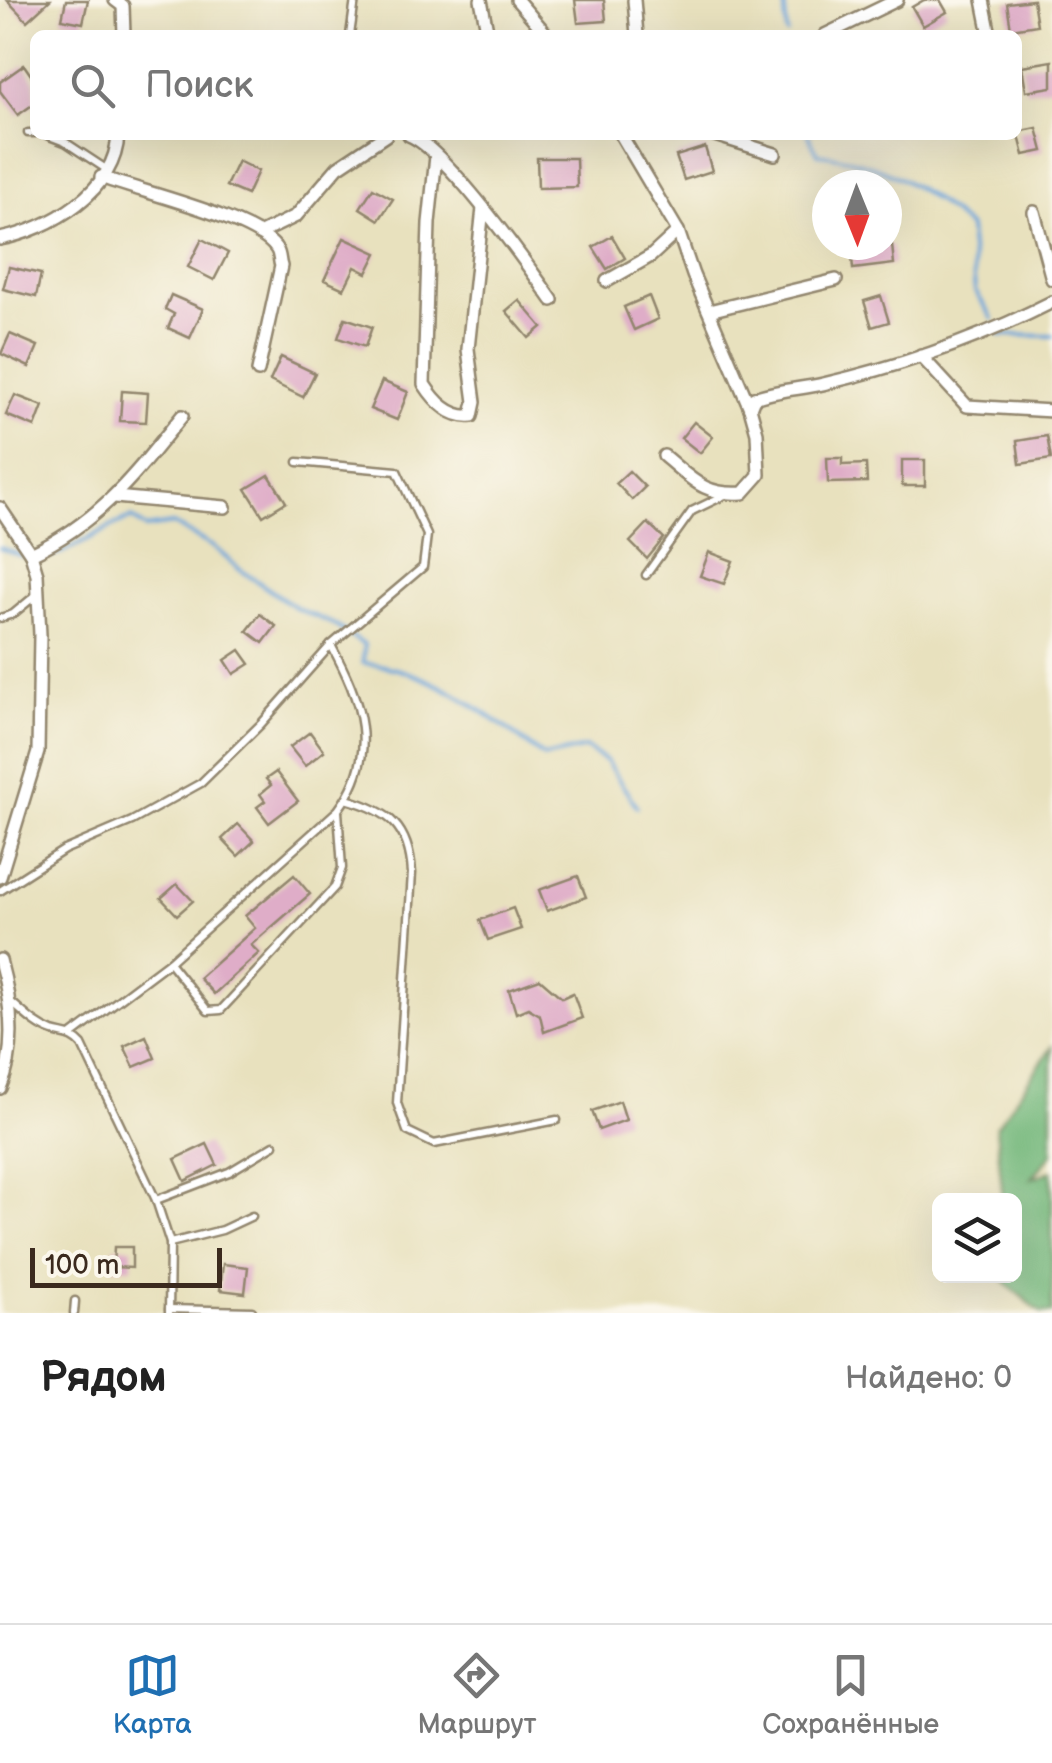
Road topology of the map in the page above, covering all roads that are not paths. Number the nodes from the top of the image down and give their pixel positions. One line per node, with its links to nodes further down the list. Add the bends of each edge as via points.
1 (115, 0): 8 (street, via 123,6)
2 (355, 0): 9 (lane)
3 (481, 0): 10 (street)
4 (517, 0): 11 (street)
5 (634, 0): 12 (street)
6 (897, 0): 13 (street)
7 (983, 0): 14 (street)
8 (124, 30)
9 (351, 30)
10 (487, 30)
11 (543, 30)
12 (637, 30)
13 (835, 30)
14 (989, 30)
15 (60, 140): 23 (lane)
16 (117, 140): 23 (street)
17 (378, 140): 27 (street, via 338,167 296,216)
18 (422, 140): 22 (street)
19 (623, 140): 26 (street)
20 (731, 140): 21 (street)
21 (775, 154)
22 (436, 156): 24 (street); 24 (street, via 424,384 460,417 472,416 476,402 468,350)
23 (103, 173): 27 (street); 28 (street, via 76,207 48,225)
24 (483, 208): 32 (street)
25 (1034, 212): 29 (street)
26 (678, 231): 31 (street); 34 (street)
27 (259, 234): 36 (street, via 277,249 280,266)
28 (0, 239)
29 (1052, 279)
30 (836, 280): 34 (street)
31 (607, 281)
32 (552, 300)
33 (1052, 302): 35 (street)
34 (709, 311): 37 (street)
35 (921, 356): 37 (street, via 767,393); 38 (street, via 967,406)
36 (258, 371)
37 (750, 408): 42 (street, via 759,475 743,493)
38 (1052, 411)
39 (182, 416): 43 (street)
40 (664, 456): 42 (street, via 704,490)
41 (298, 462): 50 (lane, via 398,471 427,535 423,567)
42 (727, 494): 47 (lane, via 692,511)
43 (116, 497): 44 (street); 46 (street)
44 (224, 507)
45 (0, 508): 46 (street)
46 (31, 554): 48 (street)
47 (646, 575)
48 (37, 594): 49 (lane); 53 (street, via 38,752)
49 (0, 618)
50 (331, 644): 51 (lane, via 364,726); 54 (lane, via 202,783 64,850)
51 (346, 799): 52 (lane); 60 (lane, via 390,818 410,849 398,1103 408,1131 434,1144)
52 (338, 810): 56 (lane); 56 (lane, via 342,868 335,887 221,1010 208,1010)
53 (0, 877)
54 (0, 892)
55 (0, 960): 57 (street)
56 (168, 962): 58 (lane)
57 (11, 1002): 58 (lane, via 52,1032); 59 (street)
58 (72, 1035): 62 (lane)
59 (0, 1088)
60 (556, 1120)
61 (274, 1145): 62 (lane, via 228,1172)
62 (156, 1200): 64 (lane)
63 (252, 1216): 64 (lane)
64 (170, 1243): 66 (lane)
65 (75, 1301): 68 (lane)
66 (169, 1311): 67 (lane)
67 (252, 1311)
68 (74, 1313)

